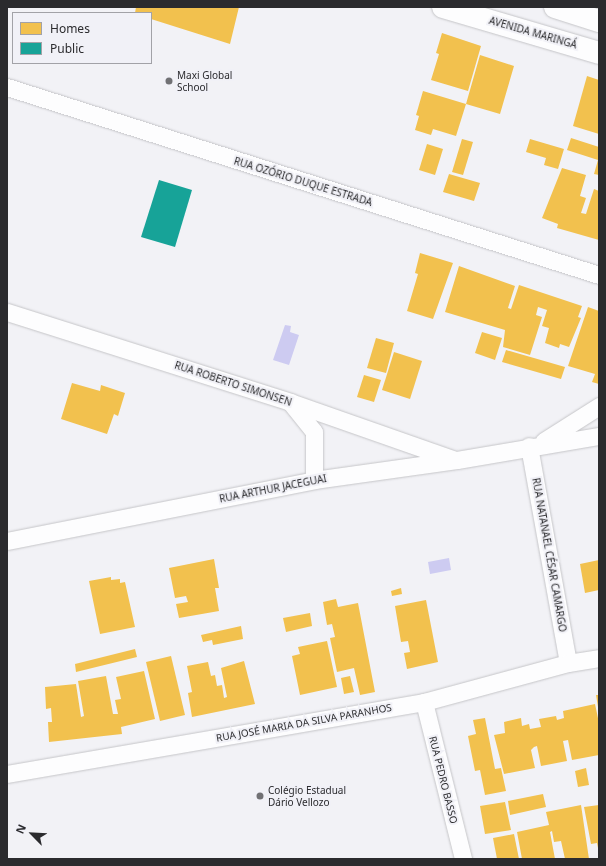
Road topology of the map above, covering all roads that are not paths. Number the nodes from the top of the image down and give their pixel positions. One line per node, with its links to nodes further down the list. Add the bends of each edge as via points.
1 (443, 7): 4 (main road, AVENIDA MARINGÁ)
2 (555, 7): 3 (main road)
3 (599, 21)
4 (599, 53)
5 (7, 87): 6 (street, RUA OZÓRIO DUQUE ESTRADA)
6 (599, 275)
7 (7, 312): 8 (street, RUA ROBERTO SIMONSEN)
8 (290, 402): 12 (street, RUA ROBERTO SIMONSEN); 13 (street, via 314,432)
9 (599, 406): 11 (street, RUA ARTHUR JACEGUAI)
10 (599, 436): 11 (street, RUA ARTHUR JACEGUAI)
11 (534, 445): 12 (street, RUA ARTHUR JACEGUAI); 16 (street, RUA NATANAEL CÉSAR CAMARGO)
12 (457, 460): 13 (street, RUA ARTHUR JACEGUAI)
13 (314, 480): 14 (street, RUA ARTHUR JACEGUAI)
14 (7, 541)
15 (599, 658): 16 (street, RUA JOSÉ MARIA DA SILVA PARANHOS)
16 (568, 663): 17 (street, RUA JOSÉ MARIA DA SILVA PARANHOS)
17 (424, 702): 18 (street, RUA JOSÉ MARIA DA SILVA PARANHOS); 19 (street, RUA PEDRO BASSO)
18 (7, 774)
19 (462, 859)

